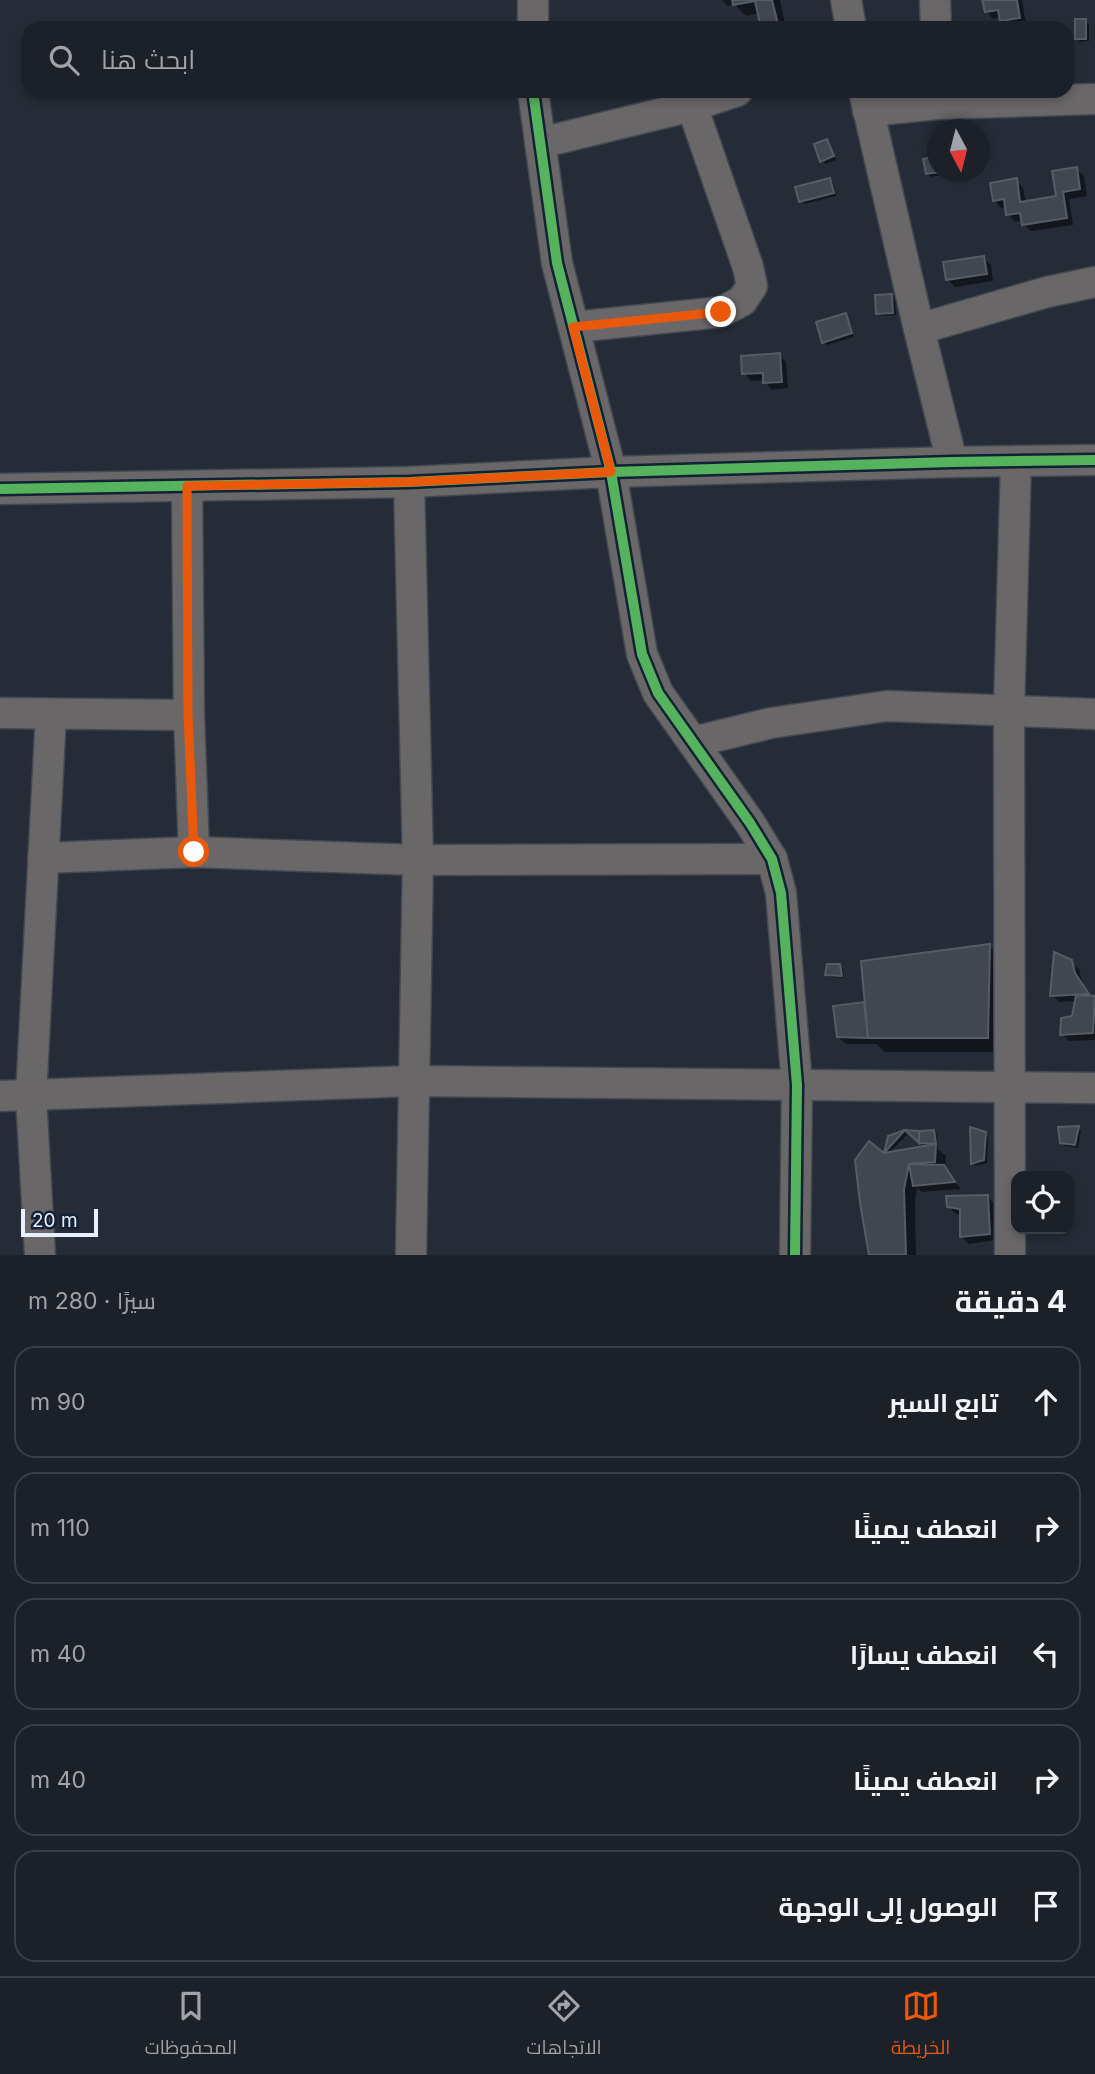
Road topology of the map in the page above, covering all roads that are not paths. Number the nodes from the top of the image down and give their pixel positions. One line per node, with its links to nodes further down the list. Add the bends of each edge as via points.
1 (533, 0): 4 (street)
2 (846, 0): 5 (street)
3 (935, 0): 6 (street)
4 (533, 21)
5 (850, 21)
6 (936, 21)
7 (534, 98): 14 (street)
8 (716, 98): 13 (street)
9 (920, 98): 12 (street)
10 (1016, 98): 11 (street)
11 (1095, 99)
12 (866, 101): 17 (street)
13 (692, 106): 14 (street); 16 (street, via 752,286 741,301 721,312)
14 (540, 143): 16 (street, via 557,263)
15 (1095, 282): 17 (street)
16 (573, 327): 21 (street)
17 (919, 329): 19 (street)
18 (1095, 460): 20 (street)
19 (952, 461): 20 (street); 21 (street)
20 (1016, 461): 25 (street)
21 (611, 472): 22 (street); 30 (street, via 642,654 658,693)
22 (409, 482): 23 (street); 34 (street)
23 (187, 486): 24 (street); 29 (street)
24 (0, 489)
25 (1009, 710): 28 (street); 30 (street, via 887,706 771,723); 37 (street)
26 (0, 713): 27 (street)
27 (51, 714): 29 (street); 32 (street)
28 (1095, 714)
29 (188, 715): 31 (street)
30 (693, 742): 33 (street)
31 (194, 852): 32 (street); 34 (street)
32 (43, 858): 39 (street)
33 (772, 859): 34 (street); 36 (street, via 781,893)
34 (418, 860): 35 (street)
35 (414, 1082): 36 (street); 39 (street); 42 (street)
36 (797, 1084): 37 (street); 43 (street)
37 (1009, 1088): 38 (street); 44 (street)
38 (1095, 1088)
39 (31, 1096): 40 (street); 41 (street)
40 (0, 1097)
41 (40, 1255)
42 (411, 1255)
43 (795, 1255)
44 (1010, 1255)

